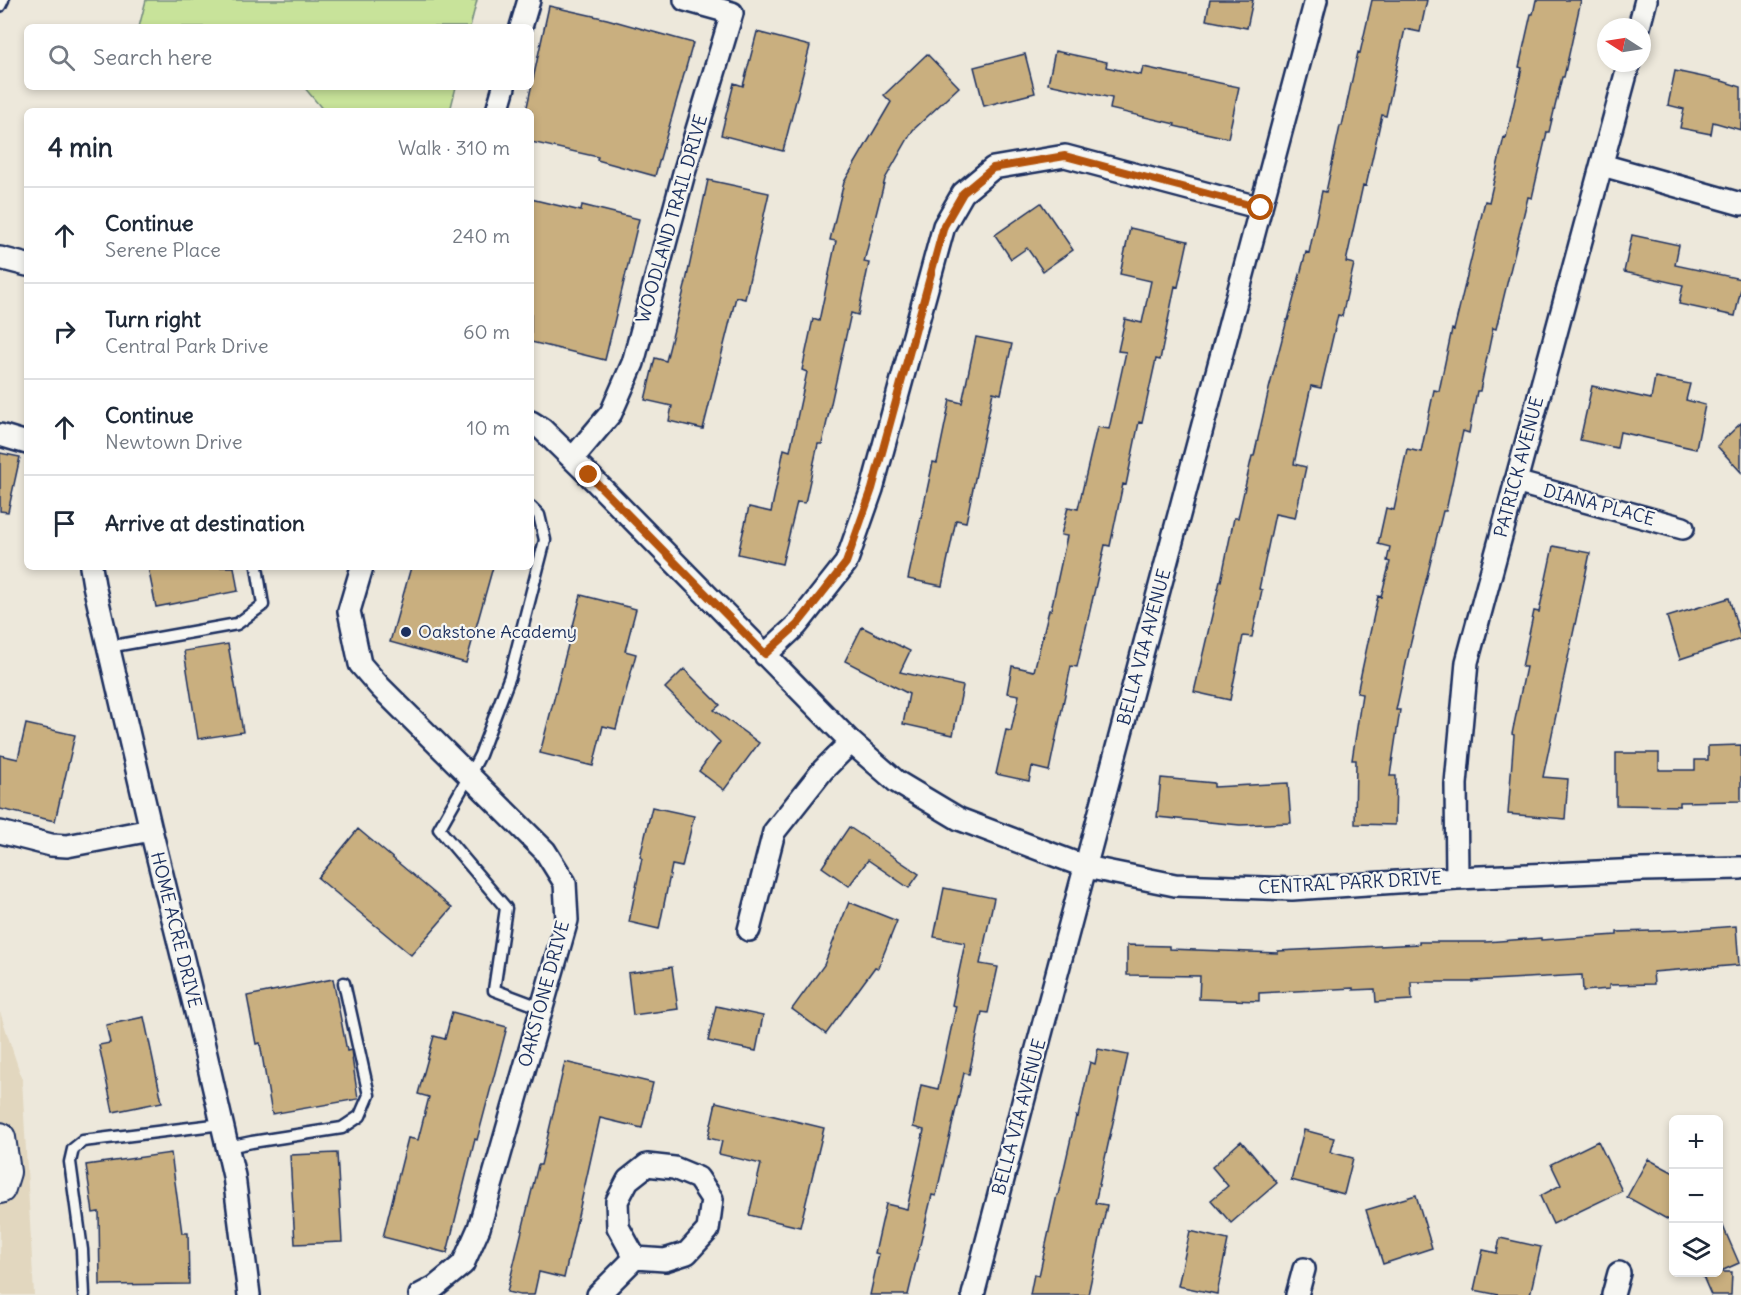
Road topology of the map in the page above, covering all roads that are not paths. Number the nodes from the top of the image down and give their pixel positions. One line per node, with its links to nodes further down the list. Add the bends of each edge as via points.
1 (3, 0): 6 (lane)
2 (529, 0): 8 (street)
3 (685, 0): 20 (street, WOODLAND TRAIL DRIVE, via 732,13 633,363 611,413)
4 (1316, 0): 14 (street, BELLA VIA AVENUE)
5 (1646, 0): 7 (street)
6 (0, 6)
7 (1641, 18)
8 (522, 24)
9 (1627, 72): 12 (street, PATRICK AVENUE)
10 (503, 90): 11 (street)
11 (497, 108)
12 (1602, 165): 13 (street); 21 (street, PATRICK AVENUE)
13 (1741, 204)
14 (1261, 208): 28 (street, via 1065,156 993,168 963,193 944,226 872,489 846,563 797,625); 33 (street, BELLA VIA AVENUE)
15 (0, 258): 16 (street)
16 (24, 264)
17 (534, 424): 20 (street, CENTRAL PARK DRIVE)
18 (0, 435): 19 (street)
19 (24, 442)
20 (573, 458): 28 (street, CENTRAL PARK DRIVE)
21 (1515, 482): 23 (street, DIANA PLACE); 35 (street, PATRICK AVENUE, via 1467,662 1456,784)
22 (534, 510): 30 (lane, via 545,540 510,676)
23 (1683, 528)
24 (92, 570): 27 (street, HOME ACRE DRIVE)
25 (257, 570): 27 (lane, via 263,605 237,624)
26 (361, 570): 30 (street, OAKSTONE DRIVE, via 349,611 360,664)
27 (108, 647): 31 (street, HOME ACRE DRIVE)
28 (765, 654): 29 (street, CENTRAL PARK DRIVE)
29 (851, 742): 33 (street, CENTRAL PARK DRIVE, via 897,782 959,819); 36 (street, via 823,770 774,832)
30 (469, 776): 38 (street, OAKSTONE DRIVE, via 545,851 565,884 567,920); 38 (lane, via 439,829 506,908 494,990)
31 (151, 830): 32 (street, via 67,846); 39 (street, HOME ACRE DRIVE)
32 (0, 832)
33 (1086, 867): 35 (street, CENTRAL PARK DRIVE, via 1175,885 1292,889); 50 (street, BELLA VIA AVENUE)
34 (1741, 868): 35 (street, CENTRAL PARK DRIVE)
35 (1457, 878)
36 (749, 930)
37 (344, 983): 41 (lane, via 369,1095 360,1116 342,1128)
38 (542, 1008): 48 (street, OAKSTONE DRIVE, via 479,1228 463,1264)
39 (222, 1124): 41 (street, HOME ACRE DRIVE); 46 (lane, via 83,1141 73,1149 70,1161)
40 (0, 1137): 42 (street, via 5,1172)
41 (228, 1147): 47 (street, HOME ACRE DRIVE)
42 (0, 1188)
43 (634, 1258): 43 (street, via 618,1227 617,1202 628,1180 647,1165 674,1168 698,1178 712,1199 708,1230 687,1253 665,1260); 49 (street)
44 (1304, 1269): 51 (street)
45 (1619, 1273): 52 (street)
46 (84, 1295)
47 (249, 1295)
48 (420, 1295)
49 (598, 1295)
50 (973, 1295)
51 (1297, 1295)
52 (1613, 1295)

